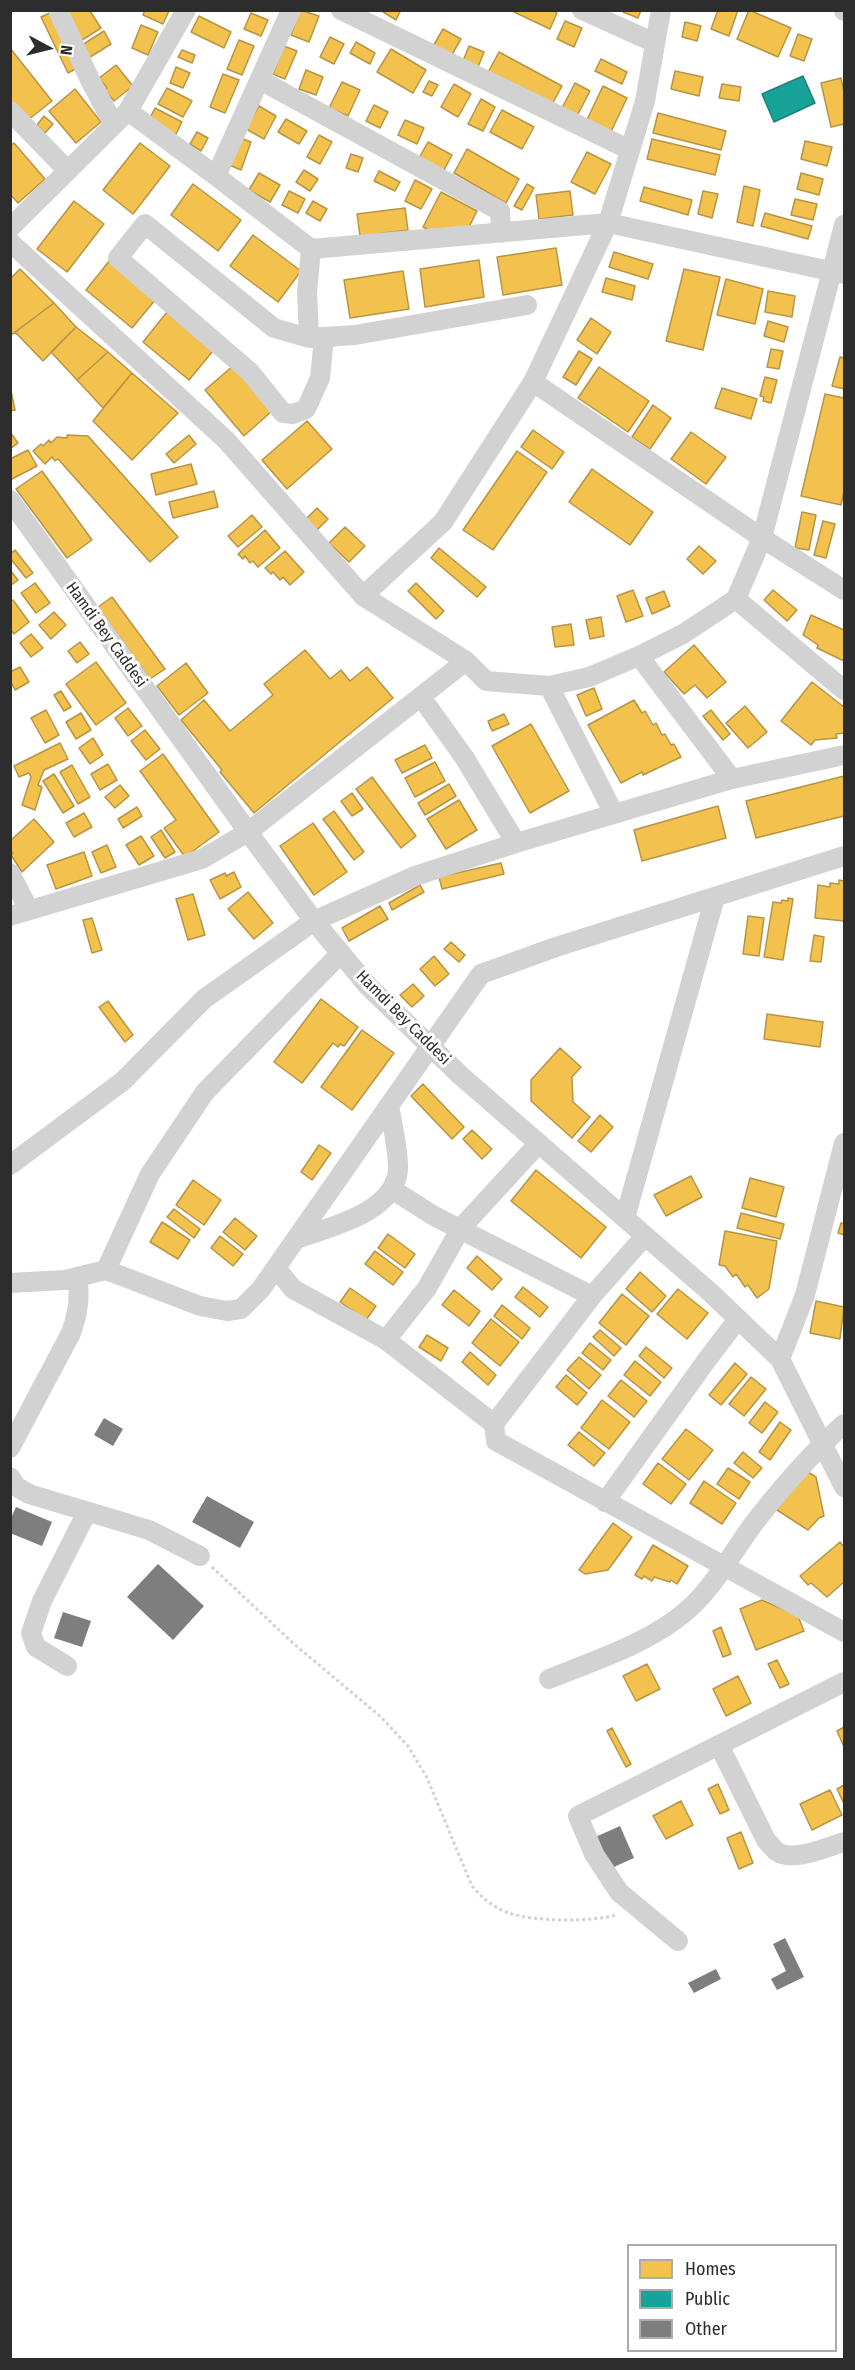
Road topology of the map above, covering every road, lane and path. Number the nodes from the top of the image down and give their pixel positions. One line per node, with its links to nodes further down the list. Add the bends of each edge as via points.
1 (58, 10): 11 (street)
2 (186, 10): 10 (street)
3 (291, 10): 8 (street)
4 (340, 10): 12 (street)
5 (582, 10): 7 (street)
6 (661, 10): 7 (street)
7 (655, 43): 12 (street, via 645,101)
8 (260, 80): 14 (street); 18 (street, via 500,211)
9 (10, 111): 13 (street)
10 (128, 111): 11 (street); 14 (street)
11 (114, 125): 13 (street)
12 (630, 150): 15 (street)
13 (68, 171): 17 (street)
14 (216, 176): 20 (street)
15 (608, 223): 18 (street); 21 (street); 24 (street)
16 (844, 225): 21 (street)
17 (10, 228)
18 (501, 233): 20 (street)
19 (10, 242): 28 (street, via 226,440)
20 (311, 249): 23 (street, via 308,292)
21 (839, 273): 26 (street)
22 (527, 305): 23 (street)
23 (317, 338): 23 (street, via 274,328 145,224 118,258 250,372 283,413 306,409 320,378)
24 (533, 382): 26 (street); 28 (street, via 443,522)
25 (10, 500): 38 (street, Hamdi Bey Caddesi)
26 (762, 537): 27 (street); 29 (street)
27 (844, 590)
28 (363, 596): 31 (street)
29 (735, 599): 30 (street, via 683,634); 33 (street)
30 (639, 656): 32 (street, via 589,677); 36 (street)
31 (466, 661): 32 (street, via 486,681); 34 (street)
32 (549, 686): 37 (street)
33 (844, 690)
34 (421, 696): 38 (street); 39 (street, via 464,757)
35 (844, 755): 36 (street)
36 (732, 779): 37 (street)
37 (614, 814): 39 (street)
38 (248, 832): 43 (street, via 202,859); 45 (street, Hamdi Bey Caddesi)
39 (516, 843): 45 (street, via 415,876)
40 (844, 856): 42 (street)
41 (10, 873): 43 (street)
42 (715, 897): 47 (street, via 481,974); 53 (street)
43 (30, 910): 44 (street)
44 (10, 916)
45 (314, 921): 46 (street, Hamdi Bey Caddesi); 51 (street, via 204,999 123,1081)
46 (341, 953): 47 (street, Hamdi Bey Caddesi, via 368,986); 58 (street, via 205,1092 150,1174)
47 (430, 1046): 48 (street); 49 (street, Hamdi Bey Caddesi)
48 (389, 1105): 52 (street, via 398,1169); 56 (street)
49 (539, 1143): 53 (street, Hamdi Bey Caddesi); 54 (street)
50 (844, 1143): 64 (street, via 805,1295)
51 (10, 1165)
52 (393, 1190): 54 (street); 56 (street, via 361,1216)
53 (625, 1218): 55 (street, Hamdi Bey Caddesi)
54 (461, 1228): 61 (street); 63 (street, via 427,1288)
55 (645, 1236): 61 (street); 62 (street, Hamdi Bey Caddesi)
56 (296, 1239): 57 (street)
57 (276, 1268): 58 (street, via 241,1309 226,1311 200,1306); 63 (street, via 292,1289)
58 (106, 1270): 59 (street)
59 (77, 1277): 60 (street); 68 (street, via 80,1293 71,1333)
60 (10, 1283)
61 (591, 1296): 65 (street)
62 (738, 1319): 64 (street, Hamdi Bey Caddesi); 72 (street)
63 (386, 1340): 65 (street)
64 (780, 1359): 67 (street, Hamdi Bey Caddesi)
65 (494, 1424): 72 (street, via 495,1441)
66 (844, 1424): 67 (street)
67 (824, 1443): 69 (street); 71 (street, Hamdi Bey Caddesi); 75 (street, via 757,1519)
68 (10, 1448)
69 (844, 1460)
70 (10, 1477): 73 (street, via 29,1494)
71 (844, 1488)
72 (605, 1502): 75 (street)
73 (87, 1512): 74 (street, via 149,1530); 77 (street, via 42,1601 31,1633 36,1647)
74 (200, 1556): 82 (path, via 402,1738 427,1778 472,1886 489,1902 521,1916 600,1920 617,1915)
75 (725, 1566): 76 (street); 78 (street, via 695,1603 671,1623 631,1645)
76 (844, 1632)
77 (67, 1666)
78 (549, 1679)
79 (844, 1682): 80 (street)
80 (719, 1745): 81 (street, via 766,1840 777,1851 787,1856 807,1854); 82 (street, via 578,1816 594,1854)
81 (844, 1842)
82 (632, 1904): 83 (street)
83 (678, 1941)

